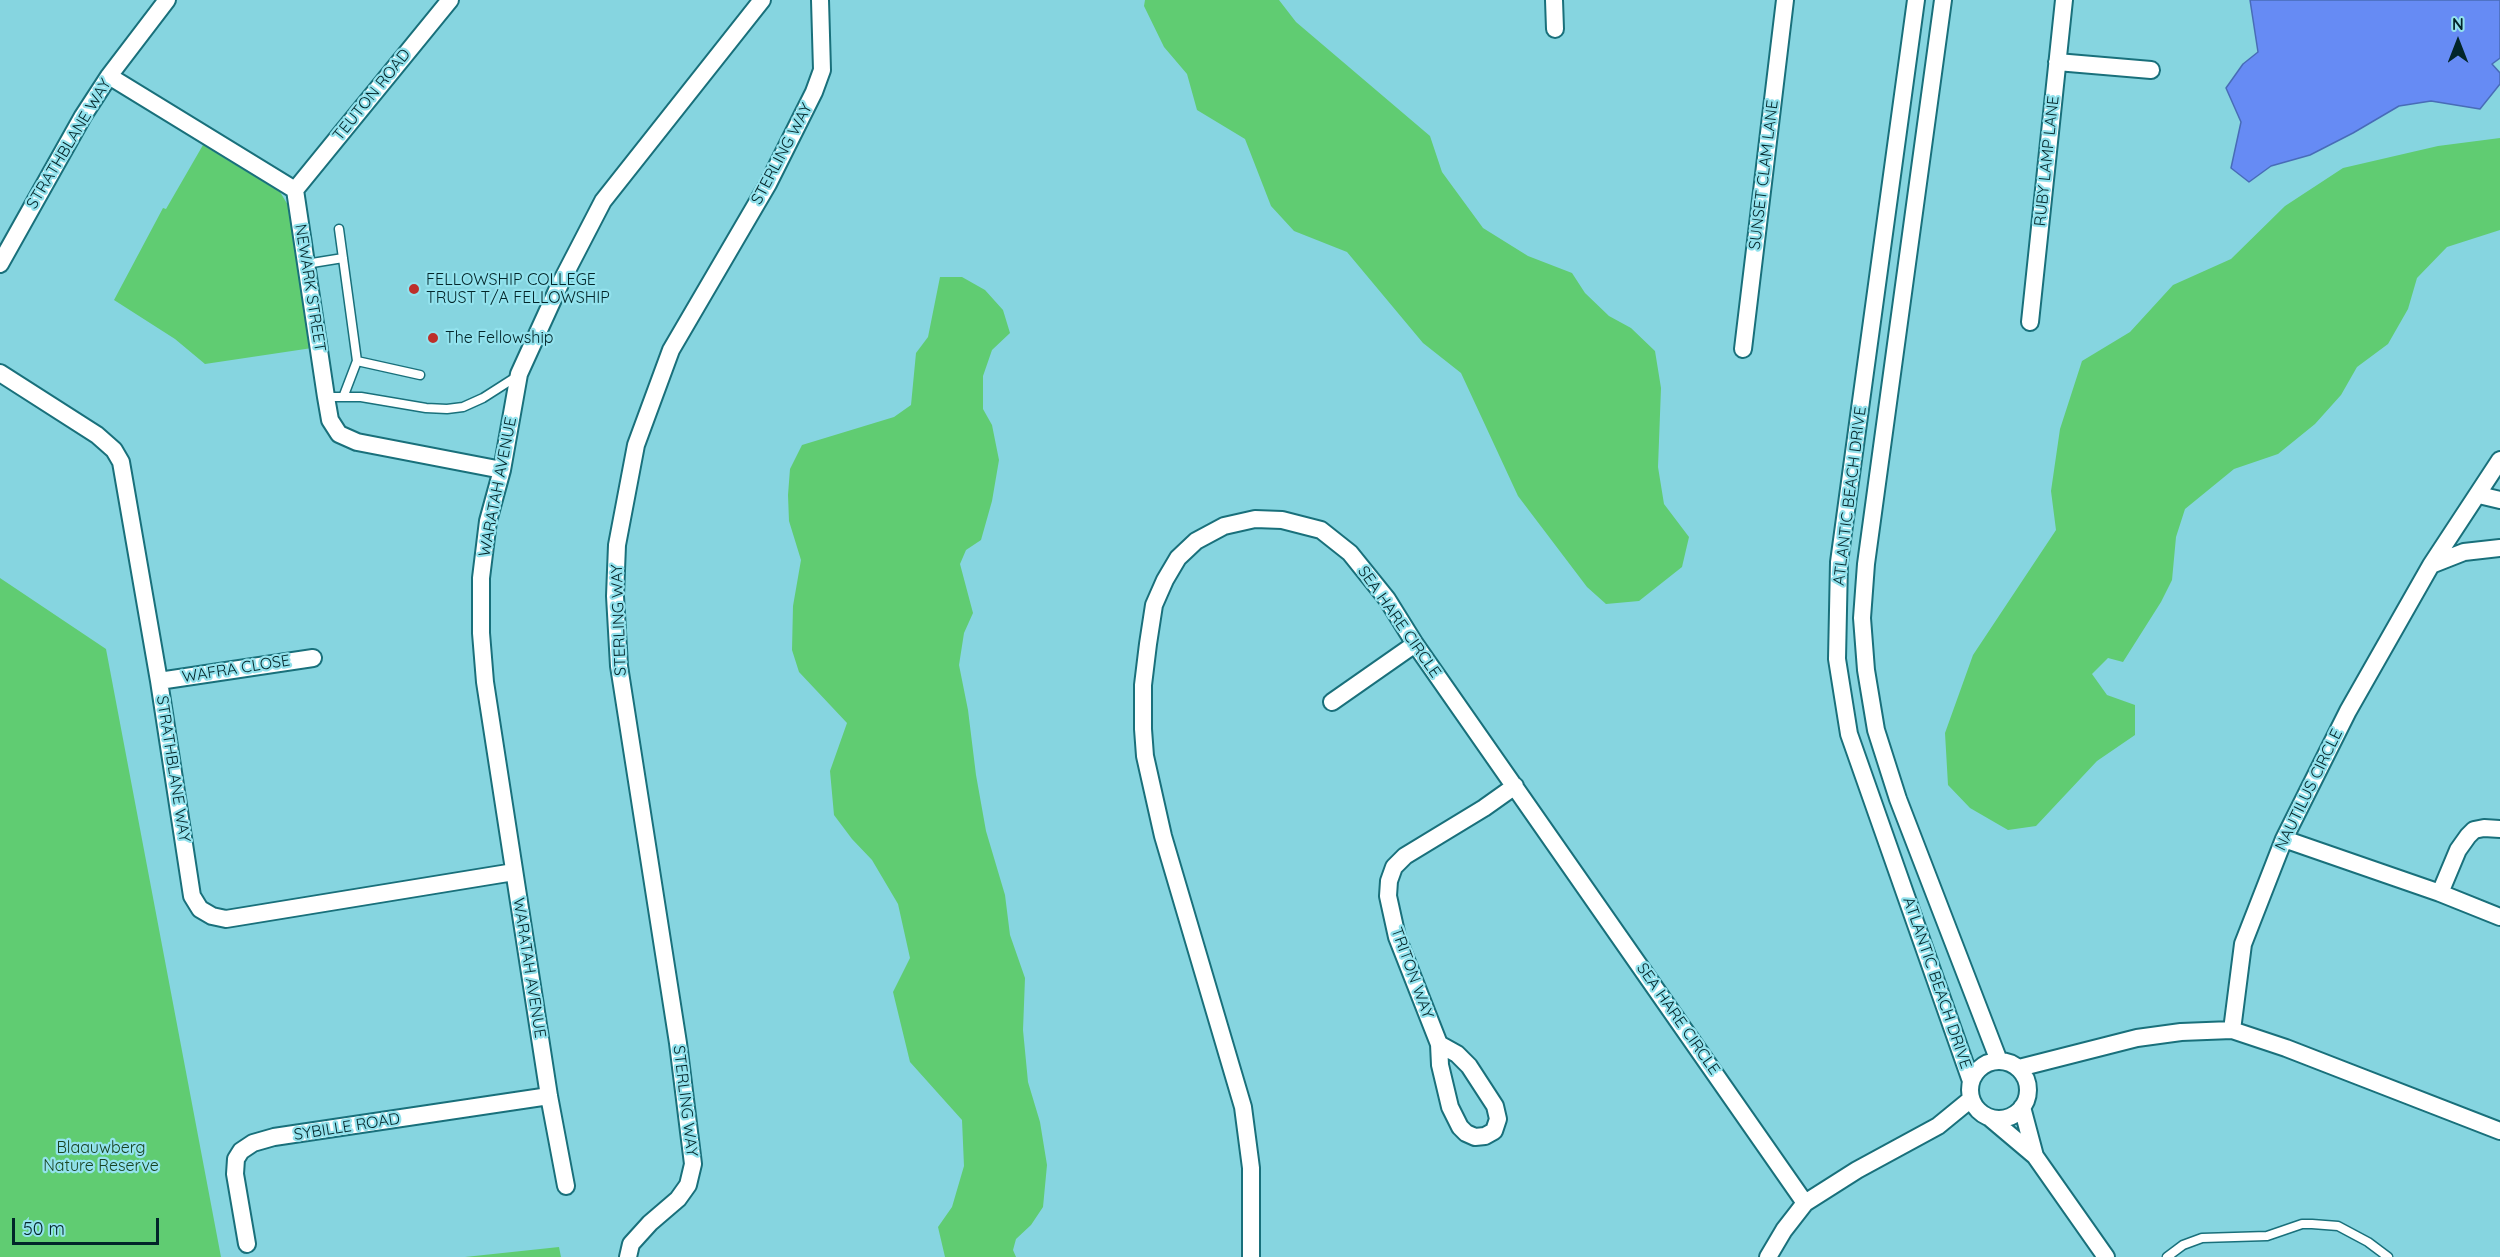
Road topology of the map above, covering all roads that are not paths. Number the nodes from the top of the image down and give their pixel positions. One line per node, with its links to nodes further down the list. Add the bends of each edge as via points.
1 (167, 0): 15 (street, STRATHBLANE WAY)
2 (450, 0): 16 (street, TEUTON ROAD)
3 (820, 0): 66 (street, STERLING WAY, via 822,70 814,92 768,184 671,350 636,445 617,545 619,666 678,1042 693,1164 688,1185 631,1244)
4 (1554, 0): 10 (street)
5 (1785, 0): 24 (street, SUNSET CLAM LANE)
6 (1916, 0): 11 (street, ATLANTIC BEACH DRIVE)
7 (1943, 0): 12 (street, ATLANTIC BEACH DRIVE)
8 (2064, 0): 13 (street, RUBY LAMP LANE)
9 (755, 2): 28 (street, WARATAH AVENUE, via 603,201)
10 (1555, 29)
11 (1912, 36): 12 (street); 21 (street, ATLANTIC BEACH DRIVE)
12 (1938, 39): 22 (street, ATLANTIC BEACH DRIVE)
13 (2057, 62): 14 (street); 23 (street, RUBY LAMP LANE)
14 (2151, 70)
15 (109, 76): 16 (street); 19 (street, STRATHBLANE WAY)
16 (295, 190): 20 (street, NEWARK STREET)
17 (339, 229): 18 (lane)
18 (343, 258): 20 (lane); 25 (lane)
19 (0, 264)
20 (306, 264): 30 (street, NEWARK STREET)
21 (1877, 298): 22 (street); 36 (street, ATLANTIC BEACH DRIVE)
22 (1902, 303): 37 (street, ATLANTIC BEACH DRIVE)
23 (2030, 322)
24 (1743, 349)
25 (357, 361): 27 (lane); 29 (lane)
26 (0, 373): 41 (street, STRATHBLANE WAY, via 97,435 121,462)
27 (420, 375)
28 (519, 375): 29 (lane, via 483,398 447,409); 32 (street, WARATAH AVENUE)
29 (344, 395): 30 (lane)
30 (326, 397): 32 (street, NEWARK STREET, via 330,420 339,434 357,442)
31 (2500, 460): 33 (street, NAUTILUS CIRCLE)
32 (502, 470): 48 (street, WARATAH AVENUE, via 488,521 481,578 481,633)
33 (2479, 495): 34 (street); 38 (street, NAUTILUS CIRCLE)
34 (2500, 500)
35 (2500, 548): 38 (street, via 2464,552)
36 (1839, 562): 37 (street); 45 (street, ATLANTIC BEACH DRIVE, via 1836,630 1841,699)
37 (1866, 564): 44 (street, ATLANTIC BEACH DRIVE, via 1862,618 1868,691)
38 (2431, 565): 47 (street, NAUTILUS CIRCLE, via 2348,711)
39 (1415, 644): 42 (street); 43 (street, SEA HARE CIRCLE); 67 (street, SEA HARE CIRCLE, via 1387,599 1350,553 1321,530 1282,520 1255,519 1224,526 1196,541 1178,558 1154,605 1143,685 1145,756 1162,836 1245,1116 1251,1168)
40 (313, 658): 41 (street, WAFRA CLOSE)
41 (159, 681): 48 (street, STRATHBLANE WAY, via 192,896 200,909 212,916 226,919)
42 (1332, 702)
43 (1515, 786): 52 (street, TRITON WAY, via 1405,856 1394,867 1389,881 1388,896 1397,937); 64 (street, SEA HARE CIRCLE)
44 (1898, 799): 45 (street); 53 (street, ATLANTIC BEACH DRIVE)
45 (1875, 807): 55 (street, ATLANTIC BEACH DRIVE)
46 (2500, 829): 49 (street, via 2474,830 2468,836)
47 (2284, 839): 49 (street); 51 (street, NAUTILUS CIRCLE, via 2243,944)
48 (514, 872): 56 (street, WARATAH AVENUE)
49 (2440, 893): 50 (street)
50 (2500, 917)
51 (2232, 1030): 54 (street, via 2181,1032 2103,1045); 61 (street)
52 (1439, 1044): 52 (street, TRITON WAY, via 1469,1066 1495,1106 1498,1119 1494,1131 1475,1137 1460,1126 1450,1107)
53 (1999, 1061): 54 (street); 55 (street, via 1982,1066)
54 (2023, 1075): 58 (street, via 2027,1099)
55 (1971, 1081): 57 (street)
56 (549, 1096): 63 (street, WARATAH AVENUE); 65 (street, SYBILLE ROAD, via 253,1143 236,1159 235,1174)
57 (1971, 1099): 59 (street); 60 (street)
58 (2022, 1107): 59 (street, via 2008,1117); 62 (street)
59 (1986, 1116): 60 (street); 62 (street)
60 (1938, 1126): 64 (street)
61 (2500, 1131)
62 (2034, 1156): 69 (street)
63 (566, 1186)
64 (1805, 1203): 68 (street)
65 (247, 1244)
66 (628, 1257)
67 (1251, 1257)
68 (1768, 1257)
69 (2106, 1257)
70 (2167, 1257): 71 (lane, via 2182,1245 2202,1238 2267,1236 2312,1224 2338,1226)
71 (2388, 1257)

